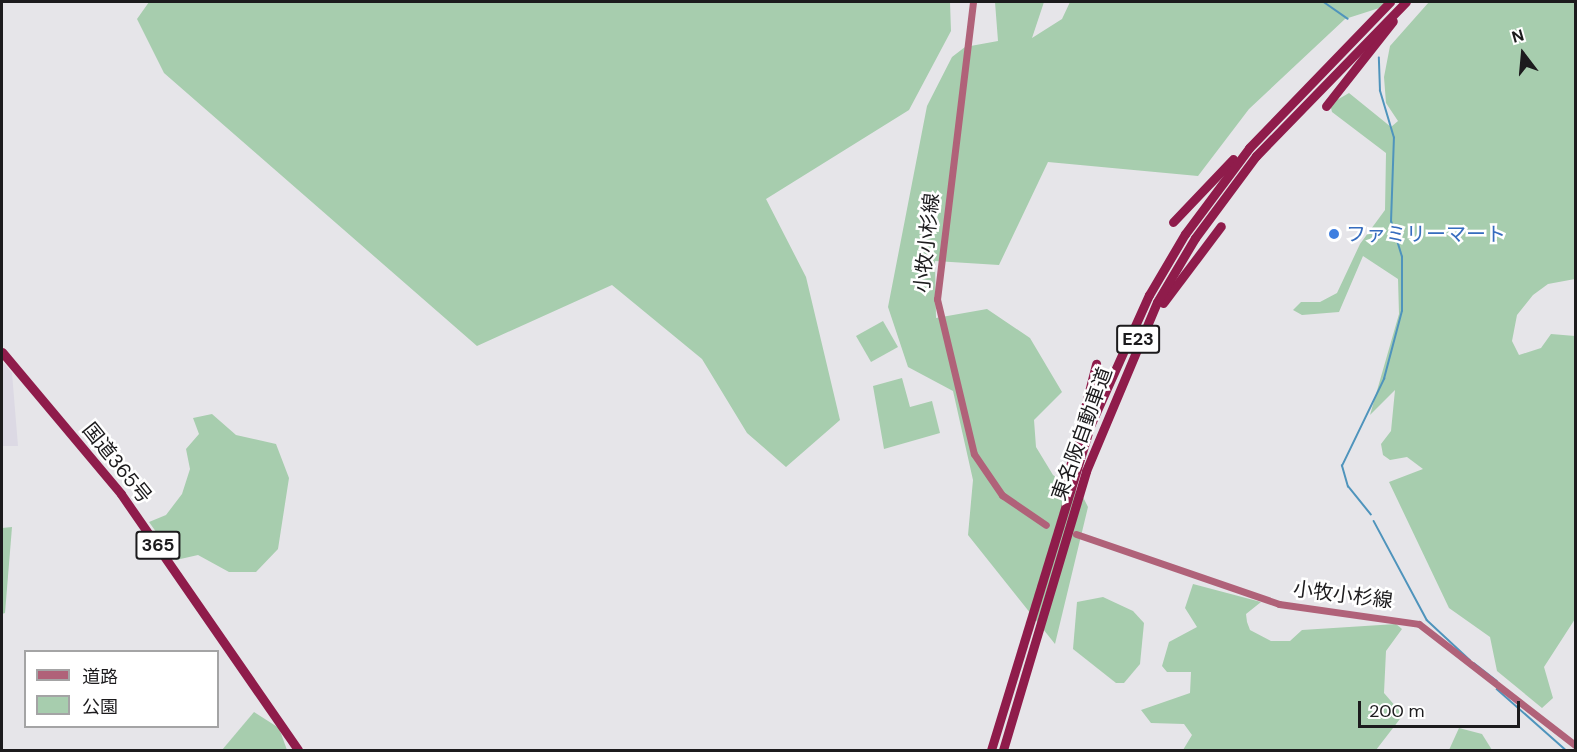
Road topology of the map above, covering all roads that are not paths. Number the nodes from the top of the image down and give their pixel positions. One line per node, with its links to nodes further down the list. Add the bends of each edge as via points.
1 (973, 2): 12 (main road, 小牧小杉線, via 937,299 974,454 1002,495)
2 (1390, 2): 5 (highway, 東名阪自動車道 / E23)
3 (1406, 2): 11 (highway, 東名阪自動車道 / E23, via 1304,102 1234,183 1175,270)
4 (1410, 2): 6 (highway)
5 (1297, 94): 7 (highway); 14 (highway, 東名阪自動車道 / E23, via 1206,203 1149,295 1090,426)
6 (1326, 106)
7 (1173, 222)
8 (1221, 226): 11 (highway, via 1174,286)
9 (2, 352): 16 (highway, 国道365号 / 365, via 122,494)
10 (1096, 364): 14 (highway)
11 (1126, 365): 18 (highway, 東名阪自動車道 / E23, via 1073,511)
12 (1046, 525)
13 (1076, 534): 15 (main road, 小牧小杉線, via 1279,604 1407,620)
14 (1048, 556): 17 (highway, 東名阪自動車道 / E23)
15 (1575, 746)
16 (298, 750)
17 (991, 750)
18 (1003, 750)

